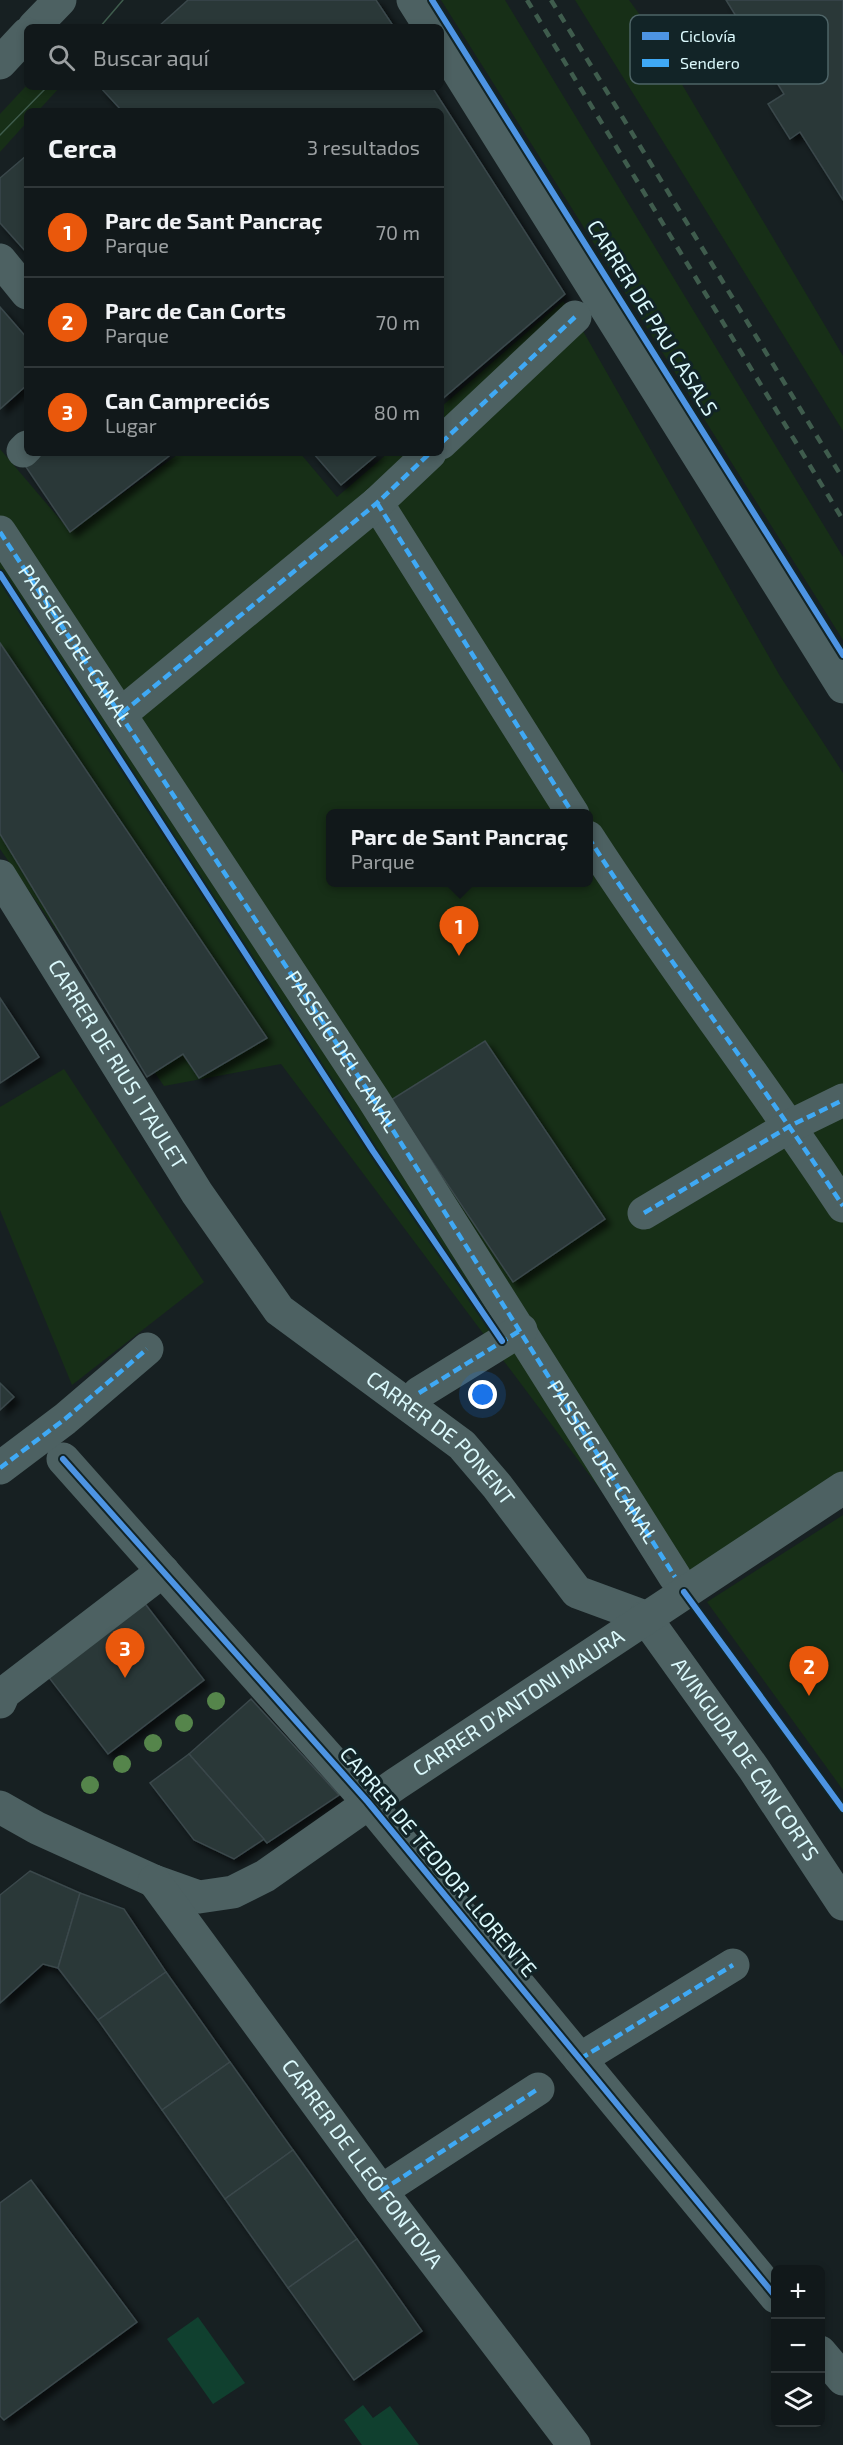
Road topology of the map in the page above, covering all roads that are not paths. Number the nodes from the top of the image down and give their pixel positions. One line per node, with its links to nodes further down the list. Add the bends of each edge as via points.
1 (60, 0): 3 (street)
2 (413, 0): 4 (street)
3 (37, 24)
4 (428, 24)
5 (24, 37): 7 (street)
6 (444, 49): 15 (street, CARRER DE PAU CASALS)
7 (0, 63)
8 (0, 260): 9 (street)
9 (24, 289)
10 (575, 317): 11 (street)
11 (444, 440)
12 (427, 456): 13 (street)
13 (377, 503): 16 (street); 17 (street)
14 (0, 531): 16 (street, PASSEIG DEL CANAL)
15 (843, 687)
16 (122, 714): 25 (street, PASSEIG DEL CANAL)
17 (570, 809)
18 (593, 845): 21 (street, via 639,917)
19 (0, 876): 24 (street, CARRER DE RIUS I TAULET, via 197,1194)
20 (843, 1100): 21 (street)
21 (790, 1126): 22 (street); 23 (street)
22 (843, 1206)
23 (644, 1213)
24 (237, 1251): 33 (street, CARRER DE PONENT, via 279,1310 462,1445 577,1592)
25 (521, 1330): 27 (street); 32 (street, PASSEIG DEL CANAL)
26 (147, 1349): 29 (street)
27 (419, 1393)
28 (63, 1459): 31 (street, CARRER DE TEODOR LLORENTE)
29 (0, 1468)
30 (843, 1488): 33 (street, CARRER D'ANTONI MAURA)
31 (163, 1571): 34 (street, via 4,1693); 35 (street, CARRER DE TEODOR LLORENTE)
32 (675, 1577)
33 (645, 1617): 35 (street, CARRER D'ANTONI MAURA); 40 (street, AVINGUDA DE CAN CORTS, via 754,1769)
34 (0, 1702)
35 (368, 1802): 39 (street, CARRER D'ANTONI MAURA, via 265,1876 233,1892 199,1897); 42 (street, CARRER DE TEODOR LLORENTE)
36 (0, 1807): 37 (street, CARRER D'ANTONI MAURA)
37 (37, 1827): 38 (street); 39 (street, CARRER D'ANTONI MAURA)
38 (0, 1836)
39 (154, 1881): 44 (street, CARRER DE LLEÓ FONTOVA)
40 (843, 1904)
41 (733, 1965): 42 (street)
42 (580, 2059): 45 (street, CARRER DE TEODOR LLORENTE)
43 (538, 2089): 44 (street)
44 (381, 2191): 48 (street, CARRER DE LLEÓ FONTOVA)
45 (771, 2291)
46 (825, 2358): 47 (street)
47 (843, 2379)
48 (574, 2445)

